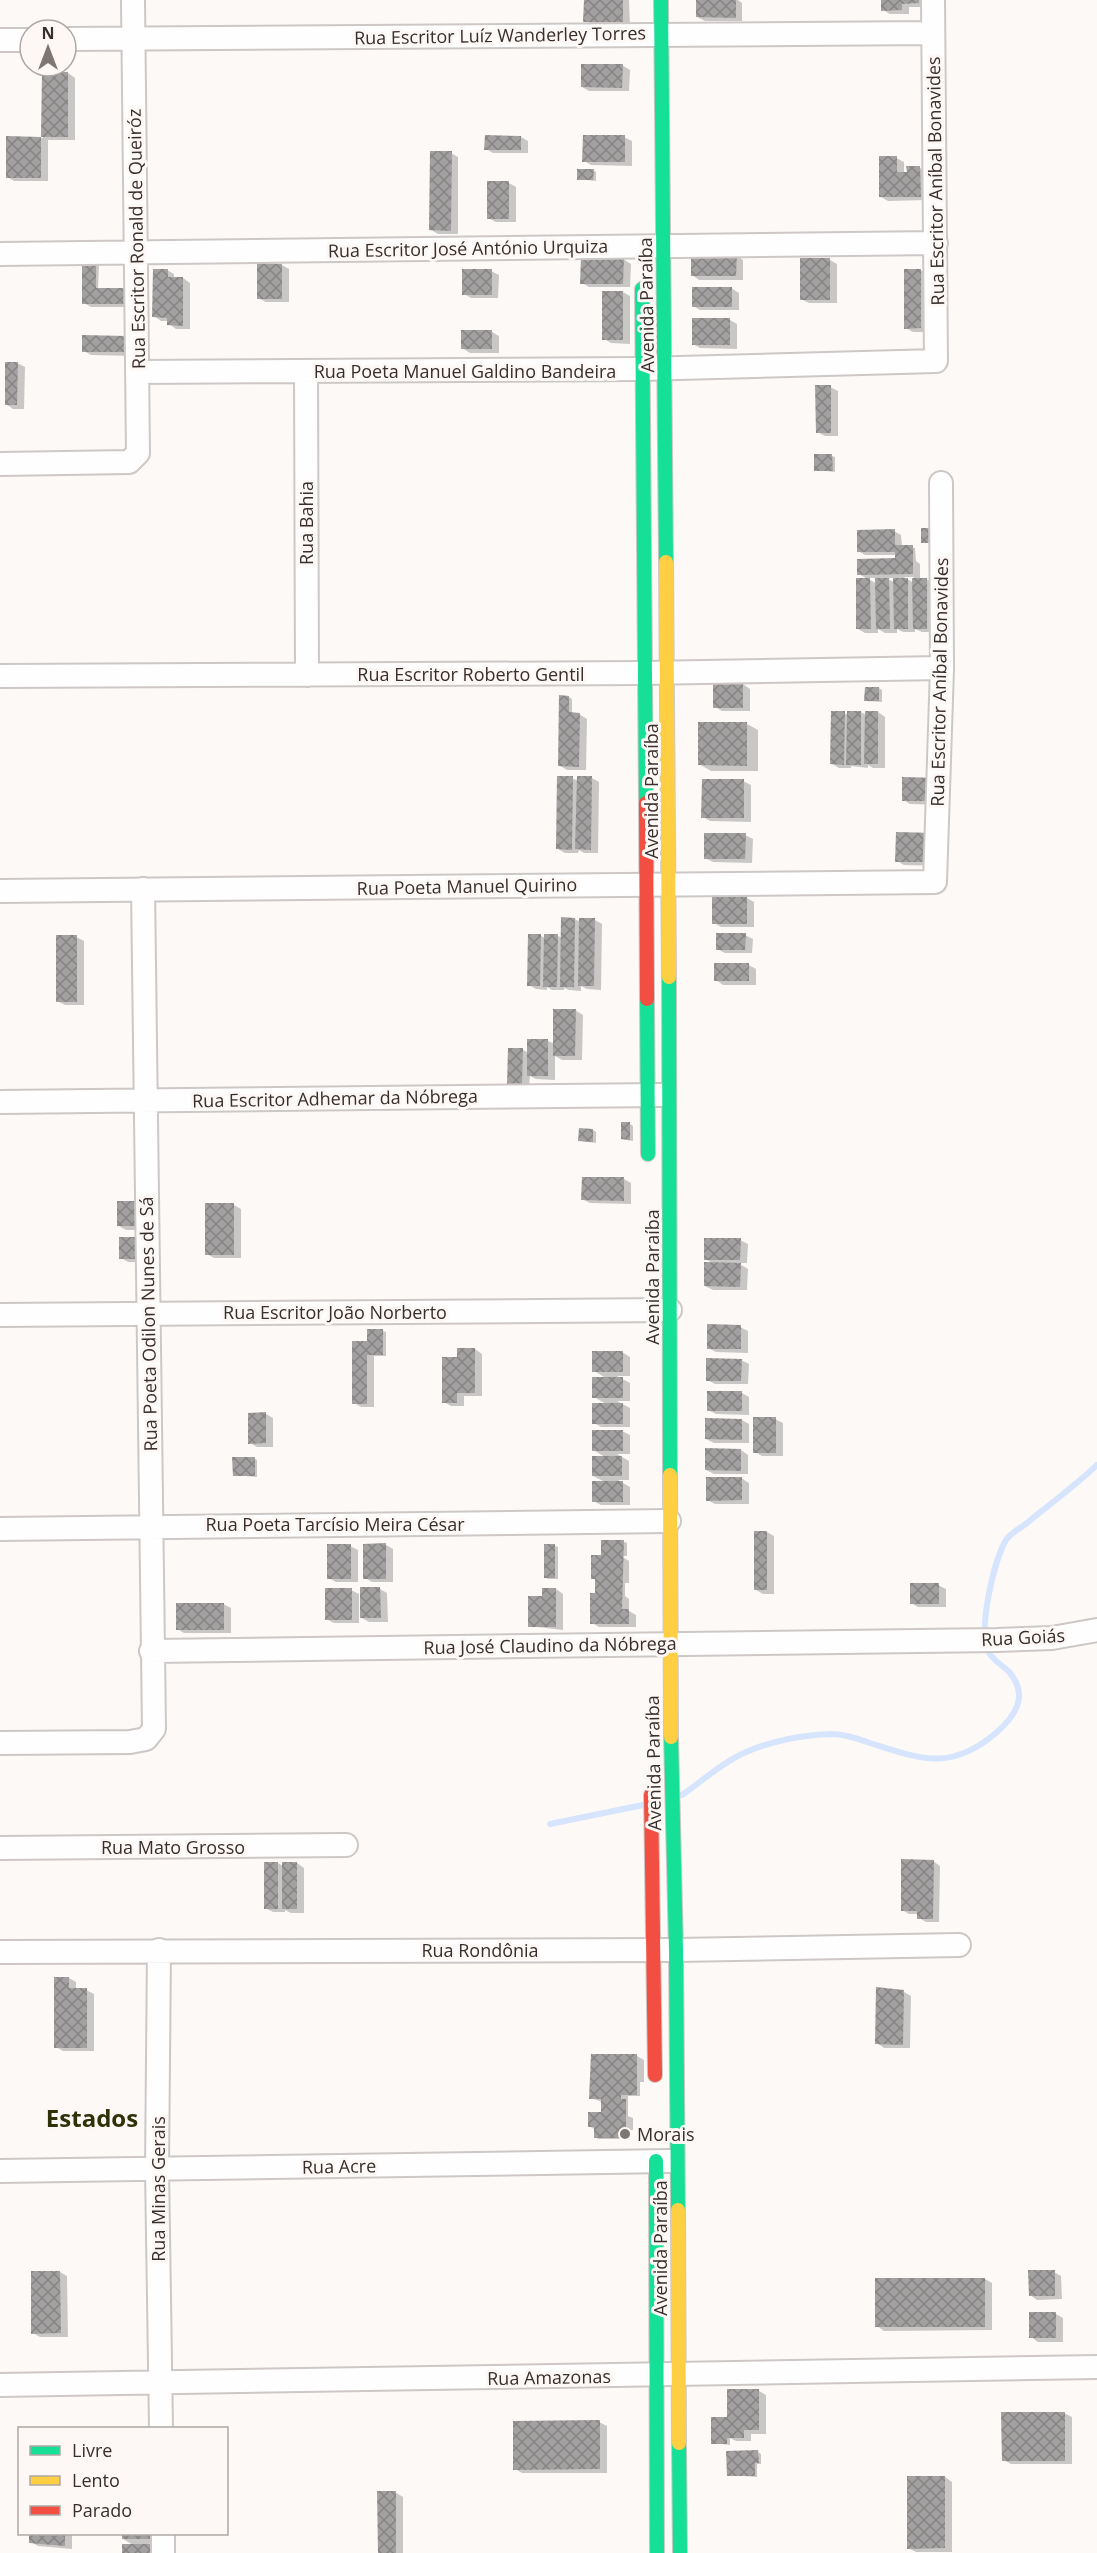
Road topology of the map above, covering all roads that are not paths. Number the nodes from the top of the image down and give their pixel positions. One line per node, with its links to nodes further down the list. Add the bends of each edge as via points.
1 (134, 0): 7 (street, Rua Escritor Ronald de Queiróz)
2 (661, 0): 5 (street, Avenida Paraíba)
3 (933, 0): 4 (street, Rua Escritor Aníbal Bonavides)
4 (933, 33): 5 (street, Rua Escritor Luíz Wanderley Torres); 10 (street, Rua Escritor Aníbal Bonavides)
5 (646, 34): 7 (street, Rua Escritor Luíz Wanderley Torres); 11 (street, Avenida Paraíba)
6 (78, 39): 7 (street, Rua Escritor Luíz Wanderley Torres)
7 (134, 39): 12 (street, Rua Escritor Ronald de Queiróz)
8 (0, 40): 9 (street)
9 (18, 40)
10 (936, 243): 11 (street, Rua Escritor José António Urquiza); 15 (street, Rua Escritor Aníbal Bonavides)
11 (647, 246): 12 (street, Rua Escritor José António Urquiza); 17 (street, Avenida Paraíba)
12 (137, 253): 13 (street, Rua Escritor José António Urquiza); 18 (street, Rua Escritor Ronald de Queiróz)
13 (0, 254)
14 (642, 280): 16 (street, Avenida Paraíba)
15 (936, 361): 17 (street, Rua Poeta Manuel Galdino Bandeira)
16 (642, 369): 17 (street, Rua Poeta Manuel Galdino Bandeira); 19 (street, Rua Poeta Manuel Galdino Bandeira); 24 (street, Avenida Paraíba)
17 (665, 369): 23 (street, Avenida Paraíba)
18 (137, 372): 19 (street, Rua Poeta Manuel Galdino Bandeira); 20 (street, Rua Escritor Ronald de Queiróz, via 138,453 129,462)
19 (306, 372): 25 (street, Rua Bahia)
20 (0, 464)
21 (940, 483): 22 (street, Rua Escritor Aníbal Bonavides)
22 (942, 668): 23 (street, Rua Escritor Roberto Gentil); 27 (street, Rua Escritor Aníbal Bonavides)
23 (668, 673): 24 (street, Rua Escritor Roberto Gentil); 29 (street, Avenida Paraíba)
24 (643, 674): 25 (street, Rua Escritor Roberto Gentil); 28 (street, Avenida Paraíba)
25 (307, 675): 26 (street, Rua Escritor Roberto Gentil)
26 (0, 676)
27 (934, 882): 29 (street, Rua Poeta Manuel Quirino)
28 (645, 884): 29 (street, Rua Poeta Manuel Quirino); 30 (street, Rua Poeta Manuel Quirino); 32 (street, Avenida Paraíba)
29 (669, 884): 32 (street, Avenida Paraíba)
30 (143, 889): 31 (street, Rua Poeta Manuel Quirino); 33 (street, Rua Poeta Odilon Nunes de Sá)
31 (0, 891)
32 (659, 1095): 33 (street, Rua Escritor Adhemar da Nóbrega); 35 (street, Avenida Paraíba); 36 (street, Avenida Paraíba)
33 (146, 1100): 34 (street, Rua Escritor Adhemar da Nóbrega); 37 (street, Rua Poeta Odilon Nunes de Sá)
34 (0, 1102)
35 (648, 1166)
36 (655, 1310): 37 (street, Rua Escritor João Norberto); 39 (street, Avenida Paraíba)
37 (147, 1313): 38 (street, Rua Escritor João Norberto); 40 (street, Rua Poeta Odilon Nunes de Sá)
38 (0, 1316)
39 (655, 1521): 40 (street, Rua Poeta Tarcísio Meira César); 44 (street, Avenida Paraíba)
40 (150, 1526): 41 (street, Rua Poeta Tarcísio Meira César); 45 (street, Rua Poeta Odilon Nunes de Sá)
41 (0, 1528)
42 (1097, 1630): 43 (street, Rua Goiás, via 1053,1638)
43 (949, 1641): 44 (street, Rua José Claudino da Nóbrega)
44 (655, 1644): 45 (street, Rua José Claudino da Nóbrega); 52 (street, Avenida Paraíba, via 672,1819)
45 (151, 1651): 46 (street, Rua Poeta Odilon Nunes de Sá, via 154,1729 146,1740)
46 (0, 1743)
47 (650, 1789): 52 (street, Avenida Paraíba)
48 (346, 1845): 49 (street, Rua Mato Grosso)
49 (0, 1848)
50 (959, 1945): 52 (street, Rua Rondônia)
51 (159, 1950): 52 (street, Rua Rondônia); 53 (street, Rua Rondônia); 56 (street, Rua Minas Gerais)
52 (665, 1950): 54 (street, Avenida Paraíba); 55 (street, Avenida Paraíba)
53 (0, 1952)
54 (655, 2091)
55 (663, 2157): 56 (street, Rua Acre); 59 (street, Avenida Paraíba); 60 (street, Avenida Paraíba)
56 (157, 2169): 57 (street, Rua Acre); 61 (street, Rua Minas Gerais)
57 (0, 2171)
58 (1097, 2367): 59 (street, Rua Amazonas)
59 (678, 2373): 60 (street, Rua Amazonas); 67 (street, Avenida Paraíba)
60 (655, 2375): 61 (street, Rua Amazonas); 66 (street, Avenida Paraíba)
61 (160, 2384): 62 (street, Rua Amazonas); 63 (street, Rua Minas Gerais)
62 (0, 2385)
63 (161, 2427)
64 (163, 2535): 65 (street)
65 (163, 2553)
66 (657, 2553)
67 (680, 2553)

